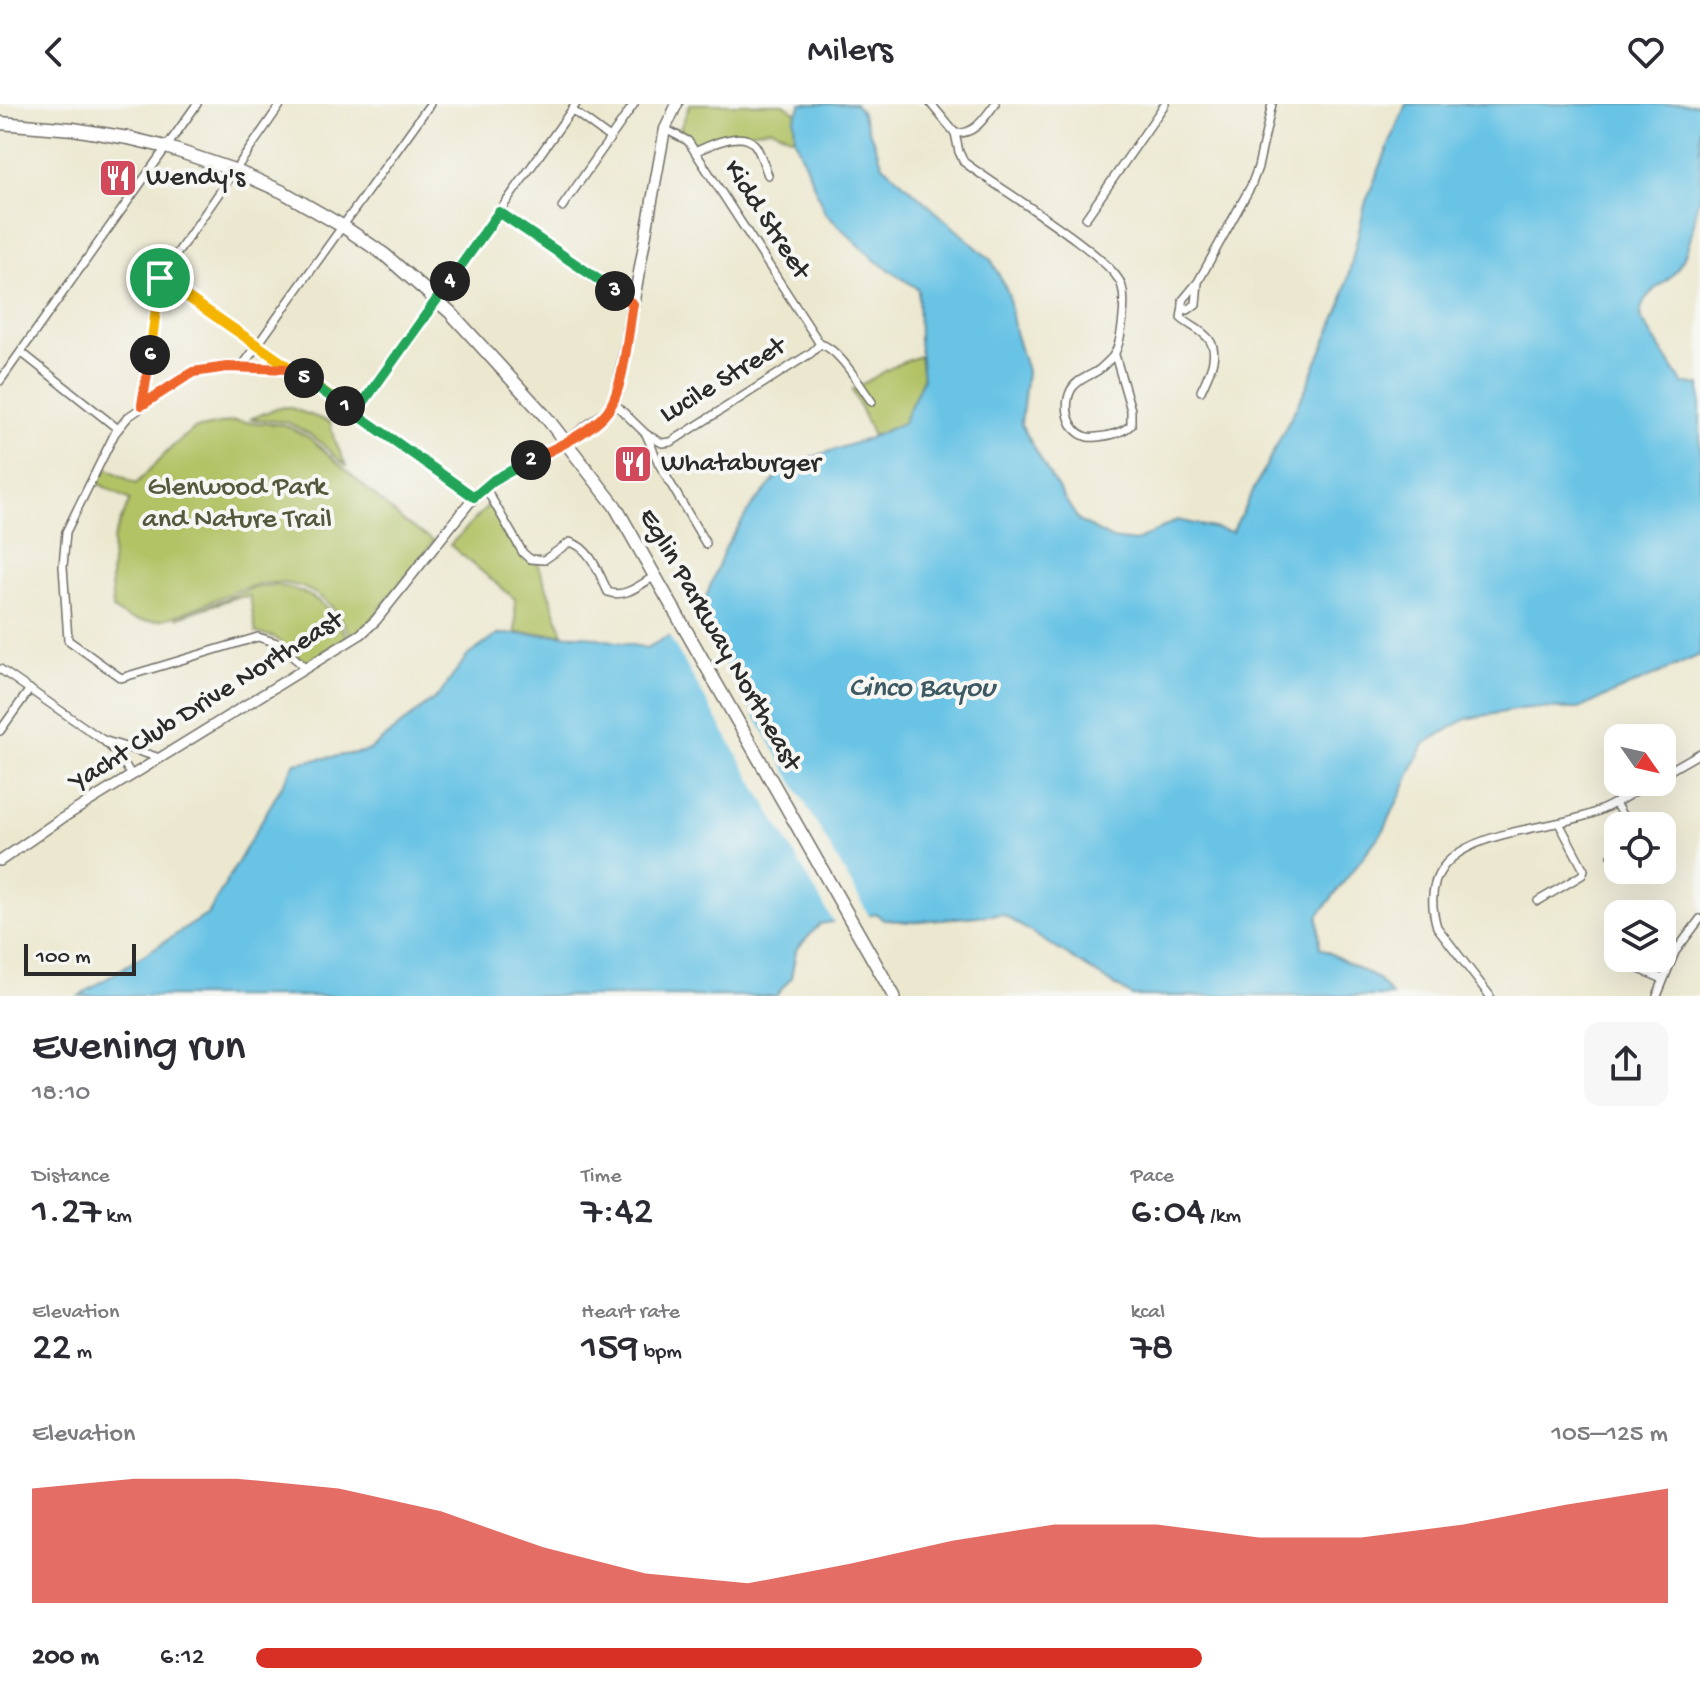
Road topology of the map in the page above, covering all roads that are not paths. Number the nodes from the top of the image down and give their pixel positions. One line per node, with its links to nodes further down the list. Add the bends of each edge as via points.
1 (197, 104): 15 (street)
2 (281, 104): 17 (street)
3 (430, 104): 22 (street)
4 (634, 104): 14 (street)
5 (931, 104): 13 (street)
6 (995, 104): 13 (street, via 973,130)
7 (1165, 104): 21 (street)
8 (1272, 104): 24 (street, via 1251,186)
9 (675, 105): 12 (main road)
10 (574, 107): 14 (street); 20 (street)
11 (0, 123): 15 (highway, Eglin Parkway Northeast, via 77,129)
12 (665, 129): 16 (street, Kidd Street, via 688,141); 26 (main road)
13 (955, 133): 31 (street, via 964,162 1113,271 1124,297)
14 (610, 138): 19 (street)
15 (166, 147): 17 (highway, Eglin Parkway Northeast); 30 (street)
16 (695, 152): 18 (street, via 724,141 751,141); 28 (street, Kidd Street)
17 (234, 170): 22 (highway, Eglin Parkway Northeast); 23 (street)
18 (768, 175)
19 (562, 207)
20 (499, 212): 25 (street); 26 (street)
21 (1086, 218)
22 (344, 227): 25 (highway, Eglin Parkway Northeast); 29 (street)
23 (160, 278): 29 (street); 38 (street)
24 (1198, 282): 27 (street); 27 (street, via 1195,308)
25 (437, 299): 39 (street); 42 (highway, Eglin Parkway Northeast)
26 (633, 304): 36 (main road)
27 (1183, 306): 35 (street, via 1181,318 1212,344 1213,358)
28 (820, 344): 37 (street, Kidd Street, via 833,349); 41 (street, Lucile Street, via 671,442)
29 (257, 345): 32 (street); 33 (street)
30 (21, 352): 34 (street); 40 (street)
31 (1115, 355): 31 (street, via 1070,391 1070,420 1082,436 1104,436 1131,425)
32 (241, 368): 33 (street); 38 (street, via 193,372)
33 (290, 369): 39 (street)
34 (0, 381)
35 (1201, 391)
36 (613, 402): 41 (street); 42 (main road)
37 (872, 402)
38 (142, 405): 40 (street)
39 (355, 414): 44 (street)
40 (118, 429): 47 (street, via 66,532 68,640 121,678 258,637 272,640)
41 (646, 434): 45 (street)
42 (566, 443): 43 (street, Yacht Club Drive Northeast); 46 (highway, Eglin Parkway Northeast, via 615,506)
43 (485, 487): 44 (street, Yacht Club Drive Northeast); 46 (street, via 530,559 544,560 570,542 580,545 608,592 615,595)
44 (474, 497): 47 (street, Yacht Club Drive Northeast, via 376,620)
45 (706, 544)
46 (655, 576): 67 (highway, Eglin Parkway Northeast)
47 (306, 668): 53 (street, Yacht Club Drive Northeast)
48 (0, 669): 49 (street)
49 (30, 689): 50 (street); 51 (street)
50 (0, 731)
51 (103, 740): 53 (street); 55 (street)
52 (1700, 753): 54 (street)
53 (160, 758): 55 (street, Yacht Club Drive Northeast)
54 (1676, 767)
55 (132, 776): 60 (street, Yacht Club Drive Northeast)
56 (1627, 796): 57 (street)
57 (1615, 803): 58 (street); 59 (street)
58 (1620, 812)
59 (1559, 823): 61 (street, via 1584,870); 68 (street, via 1466,846 1445,864 1435,884 1432,905 1439,932)
60 (0, 861)
61 (1538, 901)
62 (1700, 919): 63 (street)
63 (1676, 951)
64 (1646, 972): 66 (street)
65 (1666, 972): 66 (street)
66 (1663, 979): 69 (street)
67 (894, 996)
68 (1490, 996)
69 (1657, 996)

